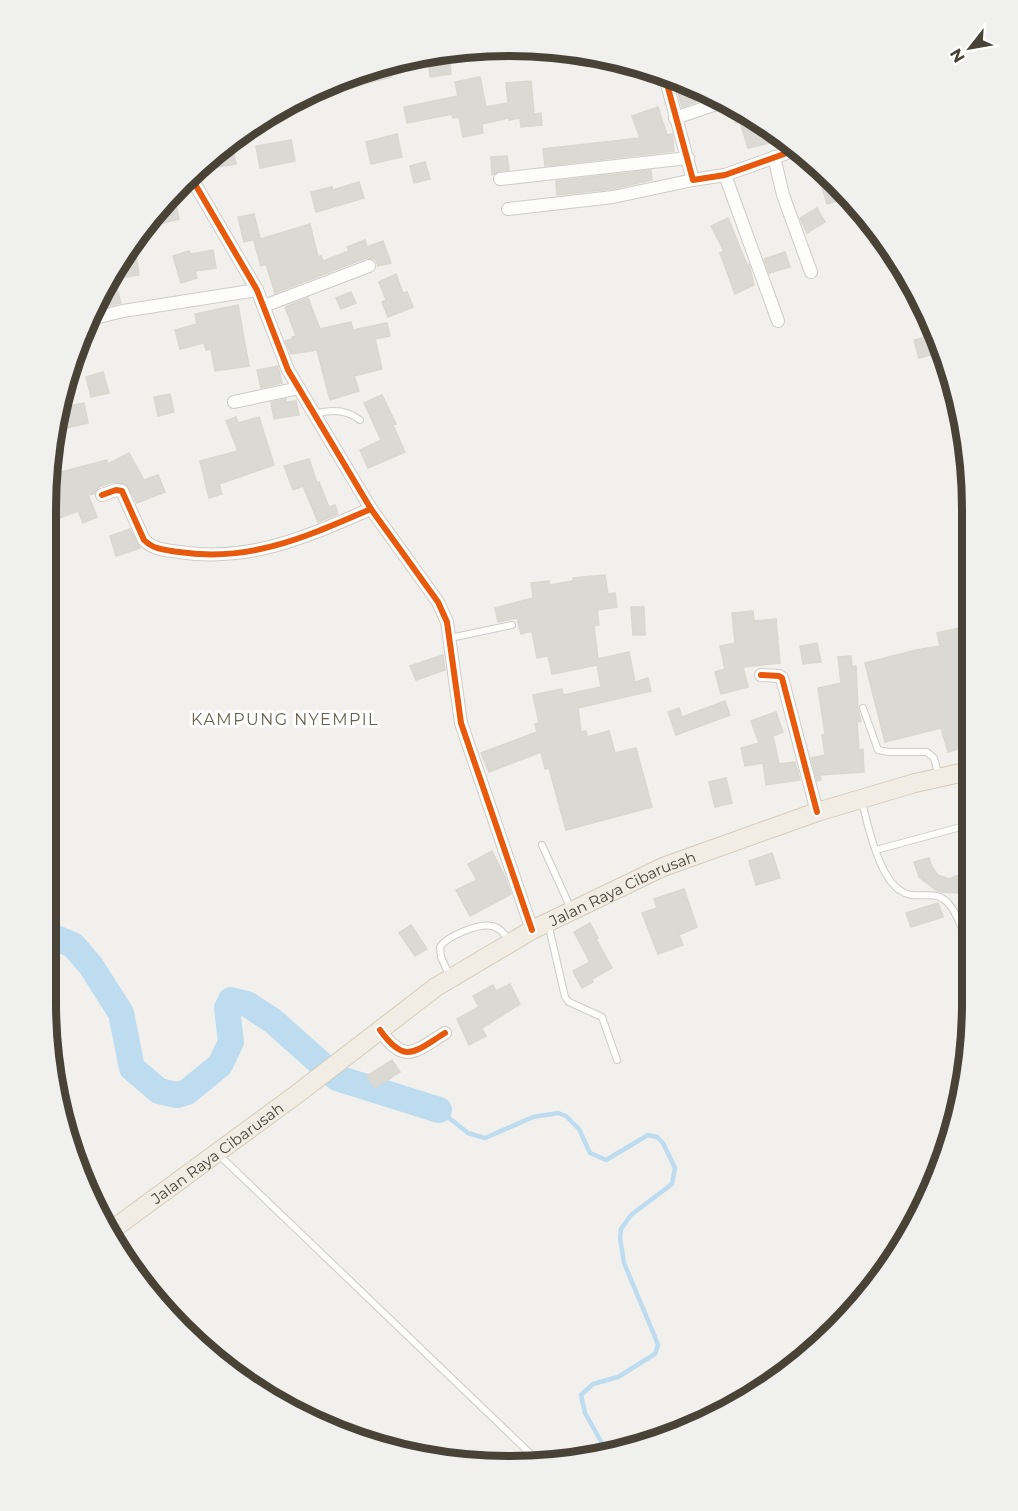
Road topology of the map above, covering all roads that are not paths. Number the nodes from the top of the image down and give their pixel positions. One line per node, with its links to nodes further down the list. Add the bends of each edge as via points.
1 (667, 84): 3 (street)
2 (715, 105): 3 (street)
3 (675, 118): 6 (street)
4 (789, 152): 5 (street)
5 (774, 157): 7 (street); 13 (street)
6 (688, 158): 8 (street); 9 (street)
7 (725, 175): 9 (street); 17 (street)
8 (500, 179)
9 (693, 180): 11 (street, via 613,197)
10 (194, 182): 14 (street)
11 (508, 209)
12 (369, 266): 15 (street)
13 (811, 272)
14 (256, 290): 15 (street); 16 (street)
15 (264, 306): 18 (street, via 282,358)
16 (98, 317)
17 (778, 321)
18 (299, 388): 19 (street); 20 (street)
19 (234, 402)
20 (314, 415): 21 (lane, via 340,411); 23 (street)
21 (360, 420)
22 (102, 495): 23 (street, via 122,491 150,546 189,553 251,553 308,536)
23 (371, 509): 25 (street, via 438,602)
24 (512, 625): 25 (lane)
25 (449, 638): 36 (street, via 461,723)
26 (761, 675): 31 (street, via 782,678)
27 (863, 708): 29 (lane, via 878,750 927,752 934,758)
28 (962, 772): 29 (main road, Jalan Raya Cibarusah)
29 (940, 777): 30 (main road, Jalan Raya Cibarusah)
30 (861, 798): 31 (main road, Jalan Raya Cibarusah); 34 (lane)
31 (817, 812): 35 (main road, Jalan Raya Cibarusah, via 663,867)
32 (962, 827): 34 (lane)
33 (542, 845): 35 (lane)
34 (876, 850): 37 (lane, via 897,888 911,896 937,896 944,900)
35 (572, 909): 36 (main road, Jalan Raya Cibarusah)
36 (540, 926): 38 (main road, Jalan Raya Cibarusah); 42 (lane, via 565,998 602,1017)
37 (962, 929)
38 (510, 942): 39 (main road, Jalan Raya Cibarusah); 39 (lane, via 491,925 443,942 441,957)
39 (450, 978): 40 (main road, Jalan Raya Cibarusah)
40 (380, 1030): 41 (street, via 395,1049 408,1052); 43 (main road, Jalan Raya Cibarusah)
41 (445, 1033)
42 (617, 1060)
43 (215, 1152): 44 (main road, Jalan Raya Cibarusah); 45 (lane)
44 (115, 1227)
45 (532, 1455)

